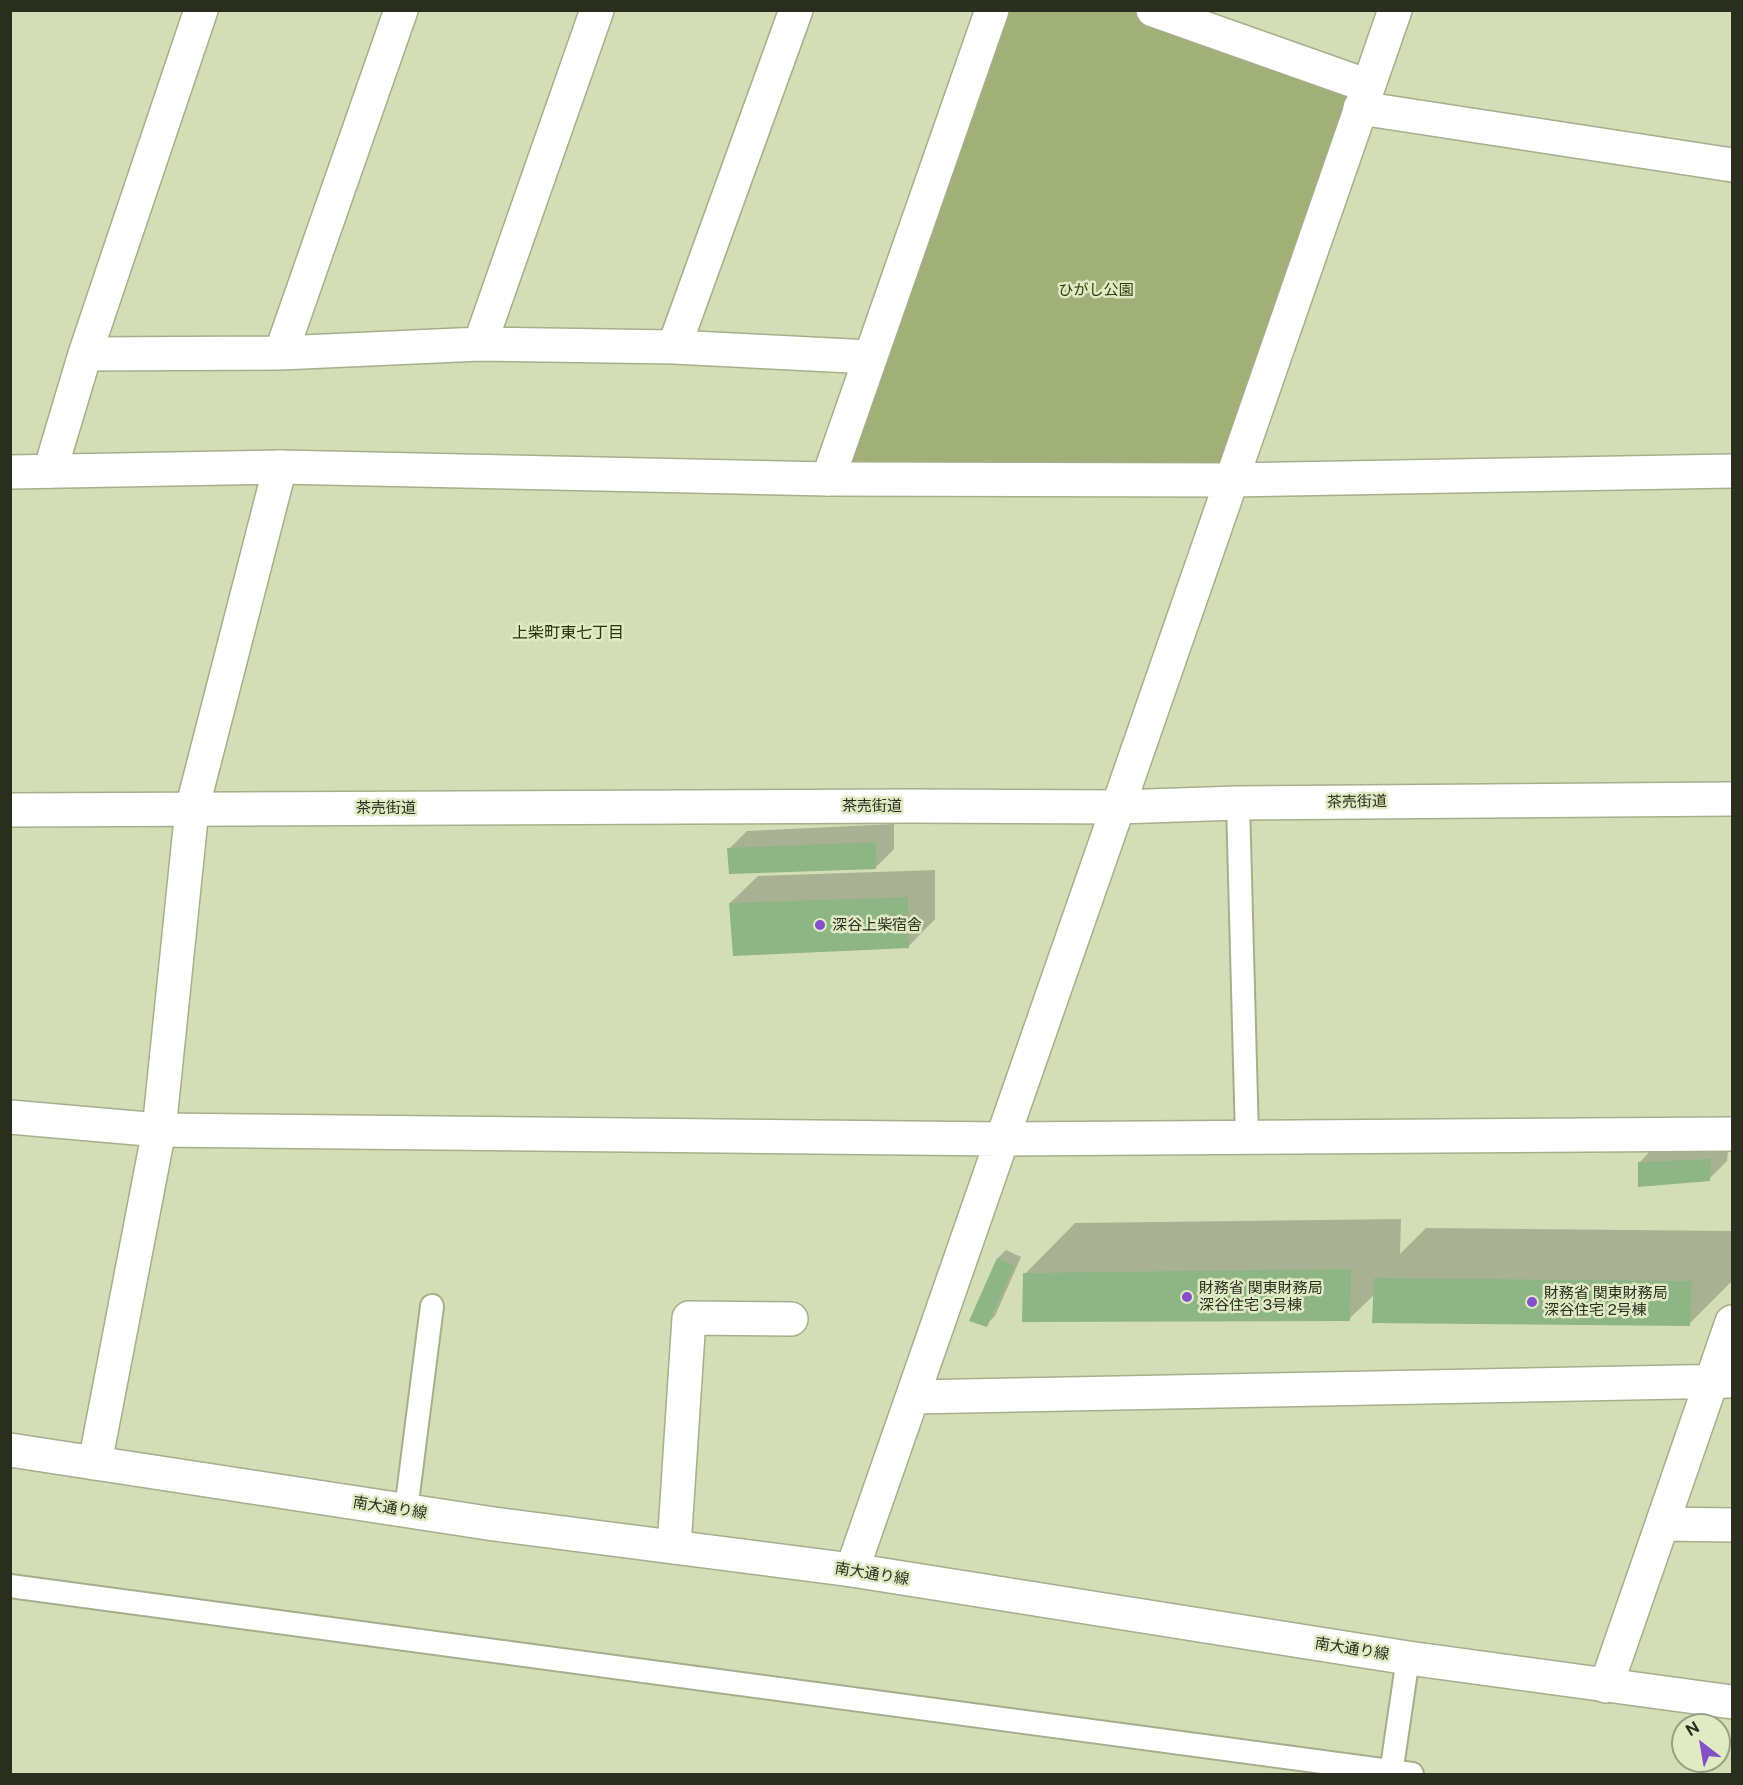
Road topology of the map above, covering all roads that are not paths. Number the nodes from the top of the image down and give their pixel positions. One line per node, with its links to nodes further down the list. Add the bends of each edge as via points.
1 (201, 10): 13 (street)
2 (401, 10): 12 (street)
3 (597, 10): 10 (street)
4 (796, 10): 11 (street)
5 (992, 10): 14 (street)
6 (1153, 10): 8 (street)
7 (1395, 10): 8 (street)
8 (1364, 97): 9 (street); 20 (street)
9 (1732, 165)
10 (480, 344): 11 (street); 12 (street)
11 (674, 347): 14 (street)
12 (281, 353): 13 (street)
13 (85, 354): 16 (street)
14 (870, 357): 19 (street)
15 (280, 467): 16 (street); 19 (street); 24 (street)
16 (50, 471): 18 (street)
17 (1732, 471): 20 (street)
18 (10, 472)
19 (828, 479): 20 (street)
20 (1231, 480): 23 (street)
21 (1732, 799): 22 (street, 茶売街道)
22 (1238, 803): 23 (street, 茶売街道); 29 (lane)
23 (1118, 807): 24 (street, 茶売街道); 30 (street)
24 (192, 808): 25 (street, 茶売街道); 27 (street)
25 (10, 810)
26 (10, 1117): 27 (street)
27 (159, 1130): 30 (street); 37 (street)
28 (1732, 1134): 29 (street)
29 (1247, 1137): 30 (street)
30 (1002, 1139): 35 (street)
31 (432, 1306): 38 (lane)
32 (791, 1319): 41 (street, via 689,1318)
33 (1732, 1322): 34 (street)
34 (1722, 1381): 35 (street); 39 (street)
35 (913, 1397): 42 (street)
36 (10, 1450): 37 (street, 南大通り線)
37 (95, 1463): 38 (street, 南大通り線)
38 (406, 1510): 41 (street, 南大通り線)
39 (1662, 1524): 40 (street); 45 (street)
40 (1732, 1525)
41 (674, 1547): 42 (street, 南大通り線)
42 (852, 1570): 44 (street, 南大通り線)
43 (10, 1586): 47 (lane)
44 (1408, 1658): 45 (street, 南大通り線); 47 (lane)
45 (1606, 1686): 46 (street, 南大通り線)
46 (1732, 1702)
47 (1398, 1774)

